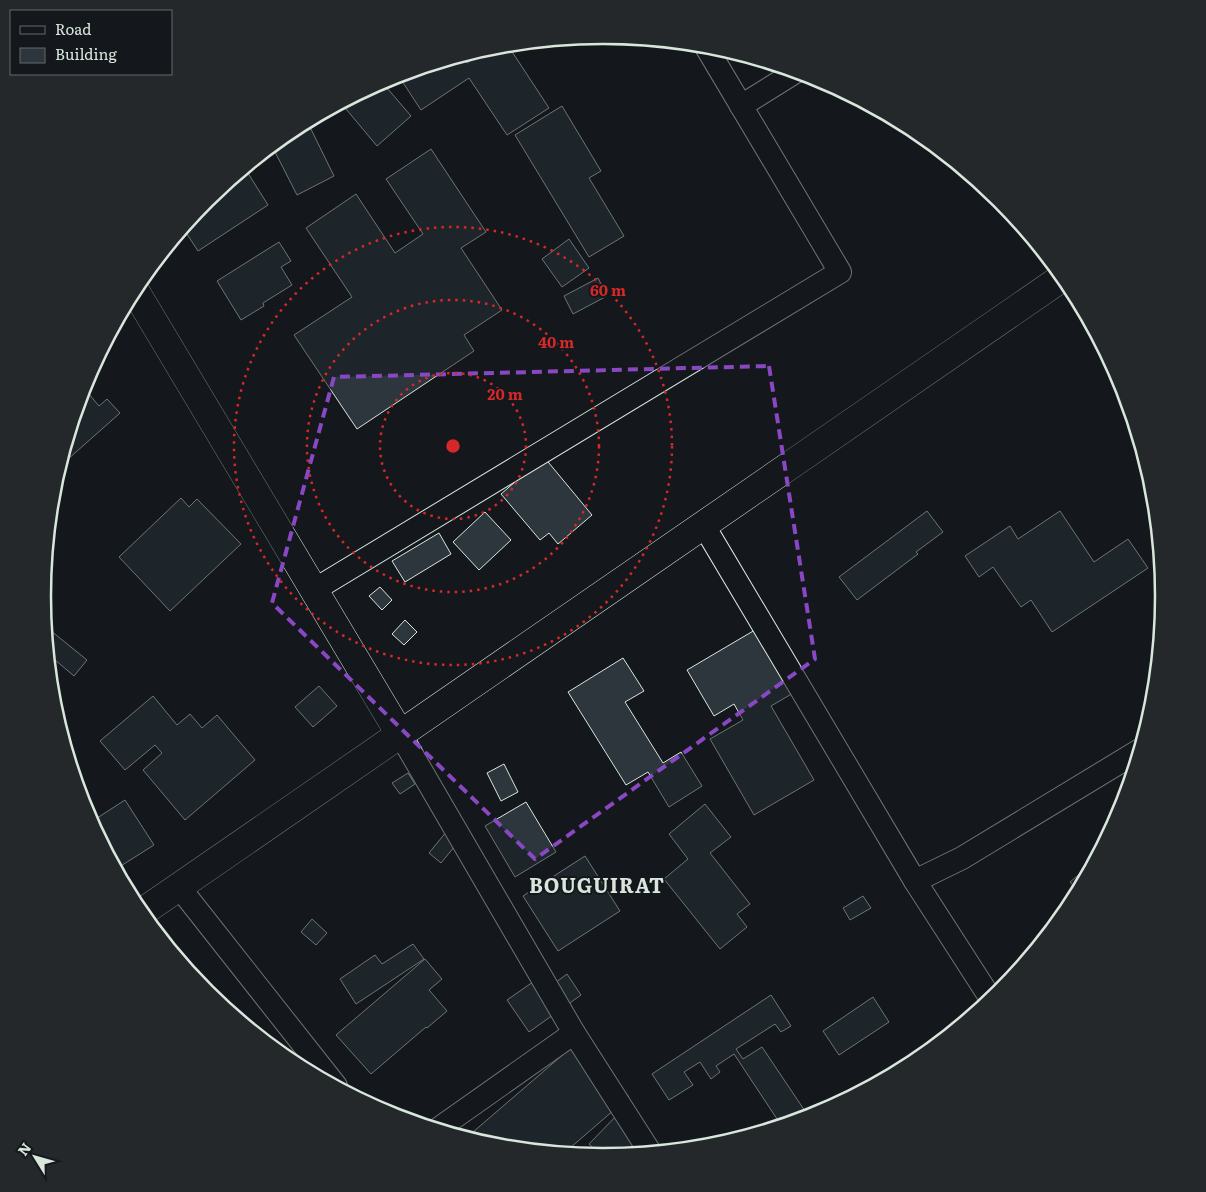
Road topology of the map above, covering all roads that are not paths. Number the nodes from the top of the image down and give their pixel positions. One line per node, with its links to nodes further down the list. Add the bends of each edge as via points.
1 (710, 54): 3 (street)
2 (790, 76): 3 (street)
3 (741, 106): 7 (street, via 840,272)
4 (1057, 281): 6 (main road)
5 (139, 298): 7 (main road)
6 (704, 526): 8 (main road); 10 (street)
7 (314, 590): 8 (main road)
8 (400, 734): 11 (main road); 14 (street)
9 (1131, 755): 10 (street, via 962,858)
10 (915, 881): 13 (street)
11 (179, 887): 12 (main road); 15 (street)
12 (148, 908)
13 (987, 992)
14 (574, 1033): 16 (street); 17 (street)
15 (326, 1073)
16 (444, 1125)
17 (646, 1146)

